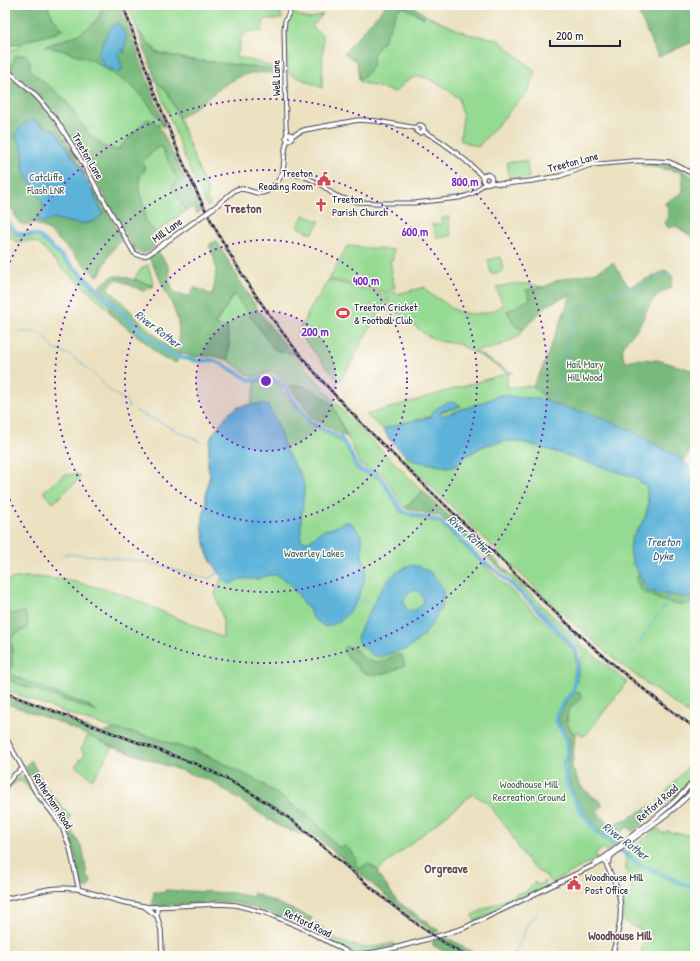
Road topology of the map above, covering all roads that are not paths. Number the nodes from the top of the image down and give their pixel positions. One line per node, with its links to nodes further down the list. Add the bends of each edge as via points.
1 (293, 5): 3 (street, Well Lane, via 285,21 284,30 286,125)
2 (5, 68): 11 (main road, Treeton Lane, via 33,93 57,121 131,250 137,255)
3 (289, 135): 4 (main road); 5 (main road, via 358,120 416,128 418,133 424,131 433,136)
4 (283, 171): 10 (street, via 308,178 333,194 358,202 410,203 459,198 476,191); 11 (main road, Mill Lane, bridge, via 266,192 257,193 238,188)
5 (479, 171): 6 (main road); 8 (main road)
6 (487, 175): 8 (main road); 9 (main road)
7 (695, 175): 9 (main road, Treeton Lane, via 669,162 634,161 590,165 560,176 531,181 500,184)
8 (483, 178): 10 (main road)
9 (491, 180): 10 (main road, via 488,184)
10 (485, 183)
11 (146, 255)
12 (5, 736): 13 (main road, Rotherham Road)
13 (23, 769): 15 (main road); 20 (main road, Rotherham Road, via 35,791 64,831)
14 (695, 779): 17 (main road, Retford Road, via 673,802)
15 (5, 786)
16 (695, 788): 17 (main road, Retford Road, via 666,814)
17 (621, 846): 18 (main road, Retford Road)
18 (615, 851): 19 (main road, Retford Road); 19 (main road, Retford Road)
19 (605, 860): 23 (main road, Retford Road, via 464,928 369,954 346,951 300,927 266,913 236,905); 26 (main road, via 619,895 621,909)
20 (78, 889): 21 (main road, Retford Road, via 56,888); 22 (main road, Retford Road)
21 (5, 899)
22 (144, 907): 23 (main road, Retford Road); 24 (main road)
23 (155, 908): 24 (main road)
24 (156, 915): 25 (main road, via 161,930)
25 (162, 956)
26 (612, 956)

